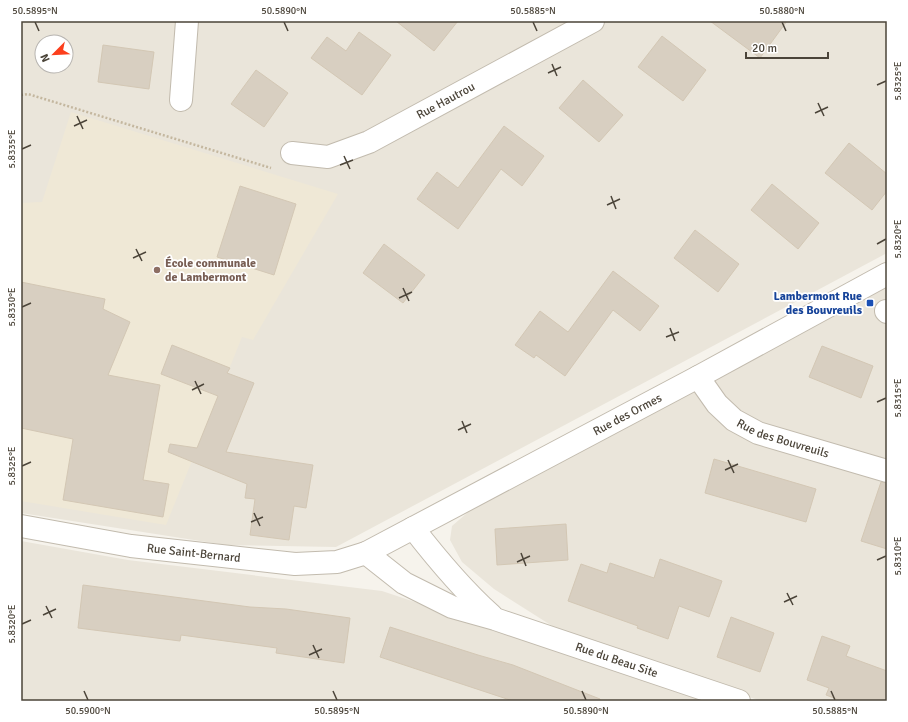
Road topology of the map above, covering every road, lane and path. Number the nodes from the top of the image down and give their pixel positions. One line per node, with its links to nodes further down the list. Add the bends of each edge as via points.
1 (187, 21): 4 (street)
2 (593, 21): 5 (street, Rue Hautrou, via 370,142 328,157)
3 (21, 95): 5 (path, via 28,94 272,168)
4 (182, 100)
5 (292, 153)
6 (887, 274): 7 (street, Rue des Ormes)
7 (698, 377): 8 (street, Rue des Bouvreuils, via 717,404 734,420 758,433); 10 (street, Rue des Ormes)
8 (887, 471)
9 (21, 526): 11 (street, Rue Saint-Bernard, via 131,546 295,564 337,562)
10 (413, 528): 11 (street, Rue des Ormes); 12 (street, Rue du Beau Site, via 470,596)
11 (366, 553): 12 (street, Rue du Beau Site, via 404,583 452,607)
12 (495, 619): 13 (street, Rue du Beau Site)
13 (739, 701)

